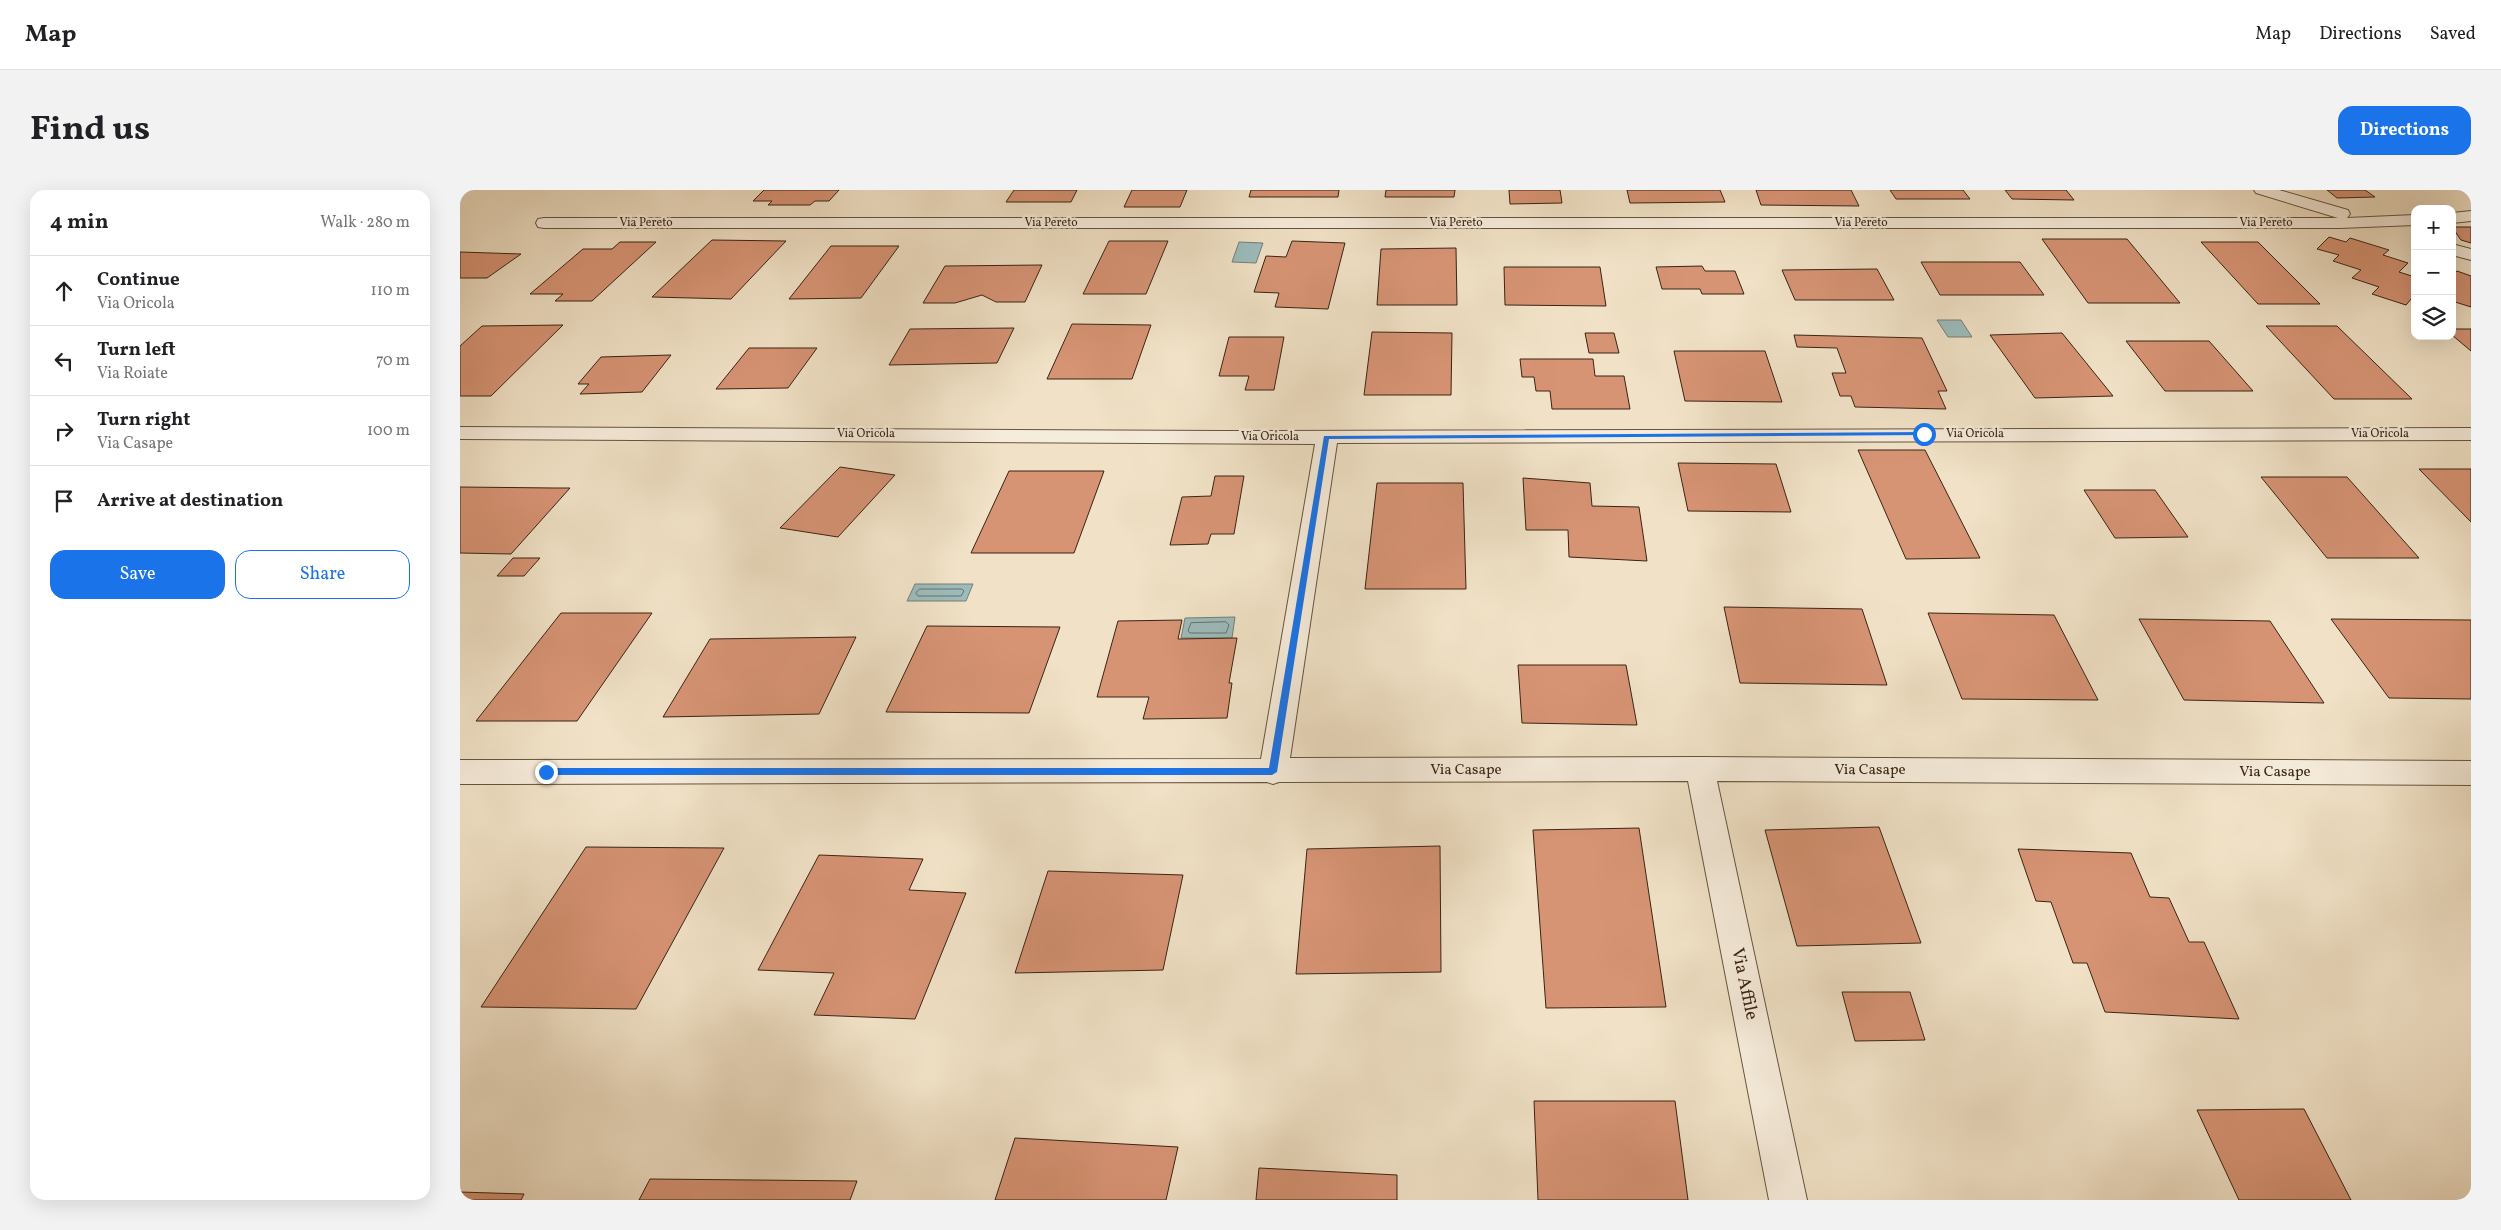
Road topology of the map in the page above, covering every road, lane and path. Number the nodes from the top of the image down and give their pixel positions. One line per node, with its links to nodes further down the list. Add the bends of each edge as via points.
1 (2262, 190): 5 (street)
2 (2471, 216): 3 (street)
3 (2456, 218)
4 (2411, 220): 5 (street, Via Pereto)
5 (2368, 222): 6 (street, Via Pereto); 7 (street)
6 (544, 223)
7 (2411, 236)
8 (2455, 250): 9 (street)
9 (2471, 255)
10 (460, 433): 12 (street, Via Oricola)
11 (2471, 434): 12 (street, Via Oricola)
12 (1326, 437): 15 (street)
13 (1700, 769): 15 (street, Via Casape); 16 (street, Via Casape); 17 (street, Via Affile)
14 (460, 772): 15 (street, Via Casape)
15 (1272, 772)
16 (2471, 773)
17 (1788, 1200)

